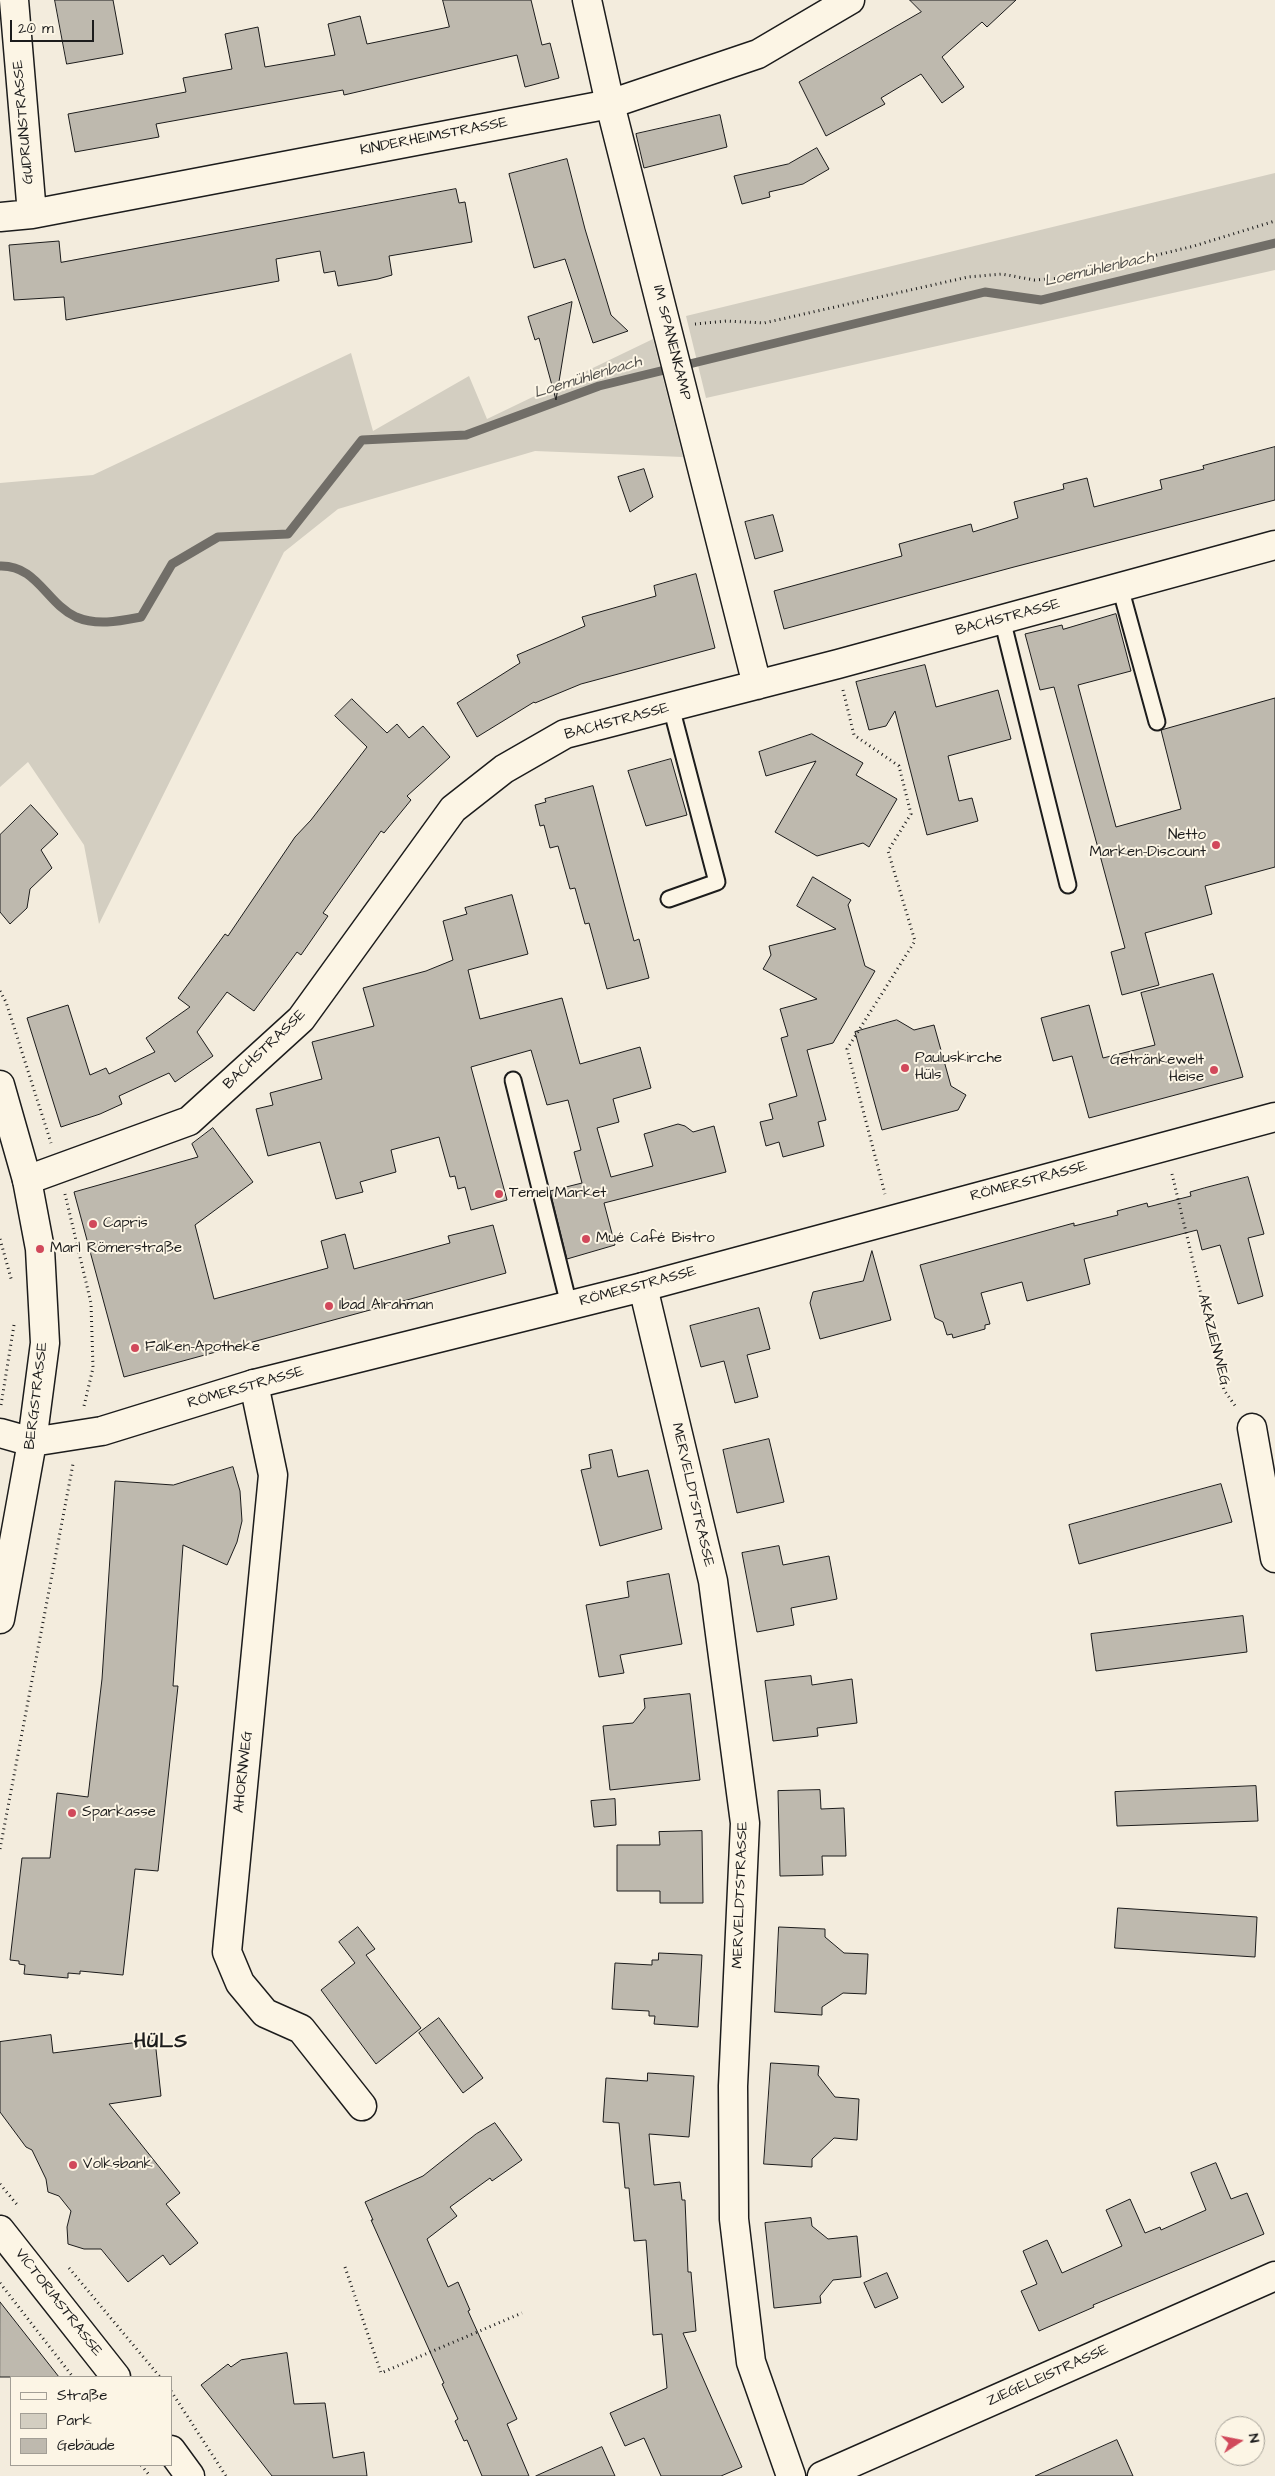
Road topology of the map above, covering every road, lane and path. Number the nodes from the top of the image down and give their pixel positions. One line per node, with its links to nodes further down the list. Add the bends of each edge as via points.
1 (14, 0): 5 (street, GUDRUNSTRASSE)
2 (587, 0): 4 (street, IM SPANENKAMP)
3 (850, 0): 4 (street, KINDERHEIMSTRASSE, via 758,54)
4 (610, 104): 5 (street, KINDERHEIMSTRASSE); 8 (street, IM SPANENKAMP)
5 (32, 214): 6 (street, KINDERHEIMSTRASSE)
6 (0, 216)
7 (1275, 221): 8 (path, via 1194,246 1063,278 1034,280 1002,274 968,277 764,323 727,321)
8 (666, 325): 13 (street, IM SPANENKAMP)
9 (1275, 545): 10 (street, BACHSTRASSE)
10 (1120, 587): 11 (street, BACHSTRASSE); 15 (lane)
11 (1002, 619): 12 (street, BACHSTRASSE); 16 (lane)
12 (838, 664): 13 (street, BACHSTRASSE); 23 (path, via 854,735 899,766 911,814 888,851 915,941 847,1049)
13 (757, 685): 14 (street, BACHSTRASSE)
14 (671, 708): 17 (lane, via 717,882); 22 (street, BACHSTRASSE, via 566,734 504,768 453,809 301,1019 189,1121)
15 (1157, 722)
16 (1068, 885)
17 (669, 899)
18 (513, 1080): 27 (lane)
19 (0, 1085): 22 (street, BERGSTRASSE)
20 (1275, 1117): 21 (street, RÖMERSTRASSE)
21 (1166, 1145): 23 (street, RÖMERSTRASSE); 31 (path, AKAZIENWEG, via 1224,1390)
22 (27, 1180): 32 (street, BERGSTRASSE, via 40,1249 45,1343)
23 (892, 1219): 25 (street, RÖMERSTRASSE)
24 (0, 1239): 26 (path)
25 (642, 1287): 27 (street, RÖMERSTRASSE); 53 (street, MERVELDTSTRASSE, via 713,1581 745,1823 733,2086 734,2219 751,2362)
26 (13, 1289)
27 (569, 1305): 29 (street, RÖMERSTRASSE)
28 (15, 1319): 30 (path)
29 (254, 1384): 32 (street, RÖMERSTRASSE, via 102,1431); 35 (street, AHORNWEG, via 273,1475 227,1952 240,1983 265,2013 301,2029)
30 (1, 1420): 32 (street, RÖMERSTRASSE)
31 (1252, 1428): 33 (street)
32 (32, 1442): 34 (street, BERGSTRASSE)
33 (1275, 1558)
34 (0, 1619)
35 (362, 2106)
36 (0, 2184): 37 (path)
37 (22, 2211)
38 (0, 2230): 45 (street, VICTORIASTRASSE)
39 (64, 2262): 46 (path)
40 (346, 2267): 43 (path, via 381,2373)
41 (1275, 2276): 54 (street, ZIEGELEISTRASSE)
42 (0, 2283): 44 (path)
43 (522, 2313)
44 (72, 2376)
45 (115, 2376)
46 (159, 2376)
47 (172, 2393): 52 (path)
48 (172, 2452): 50 (street)
49 (142, 2466): 51 (path)
50 (185, 2474)
51 (150, 2476)
52 (226, 2476)
53 (791, 2476)
54 (822, 2476)

